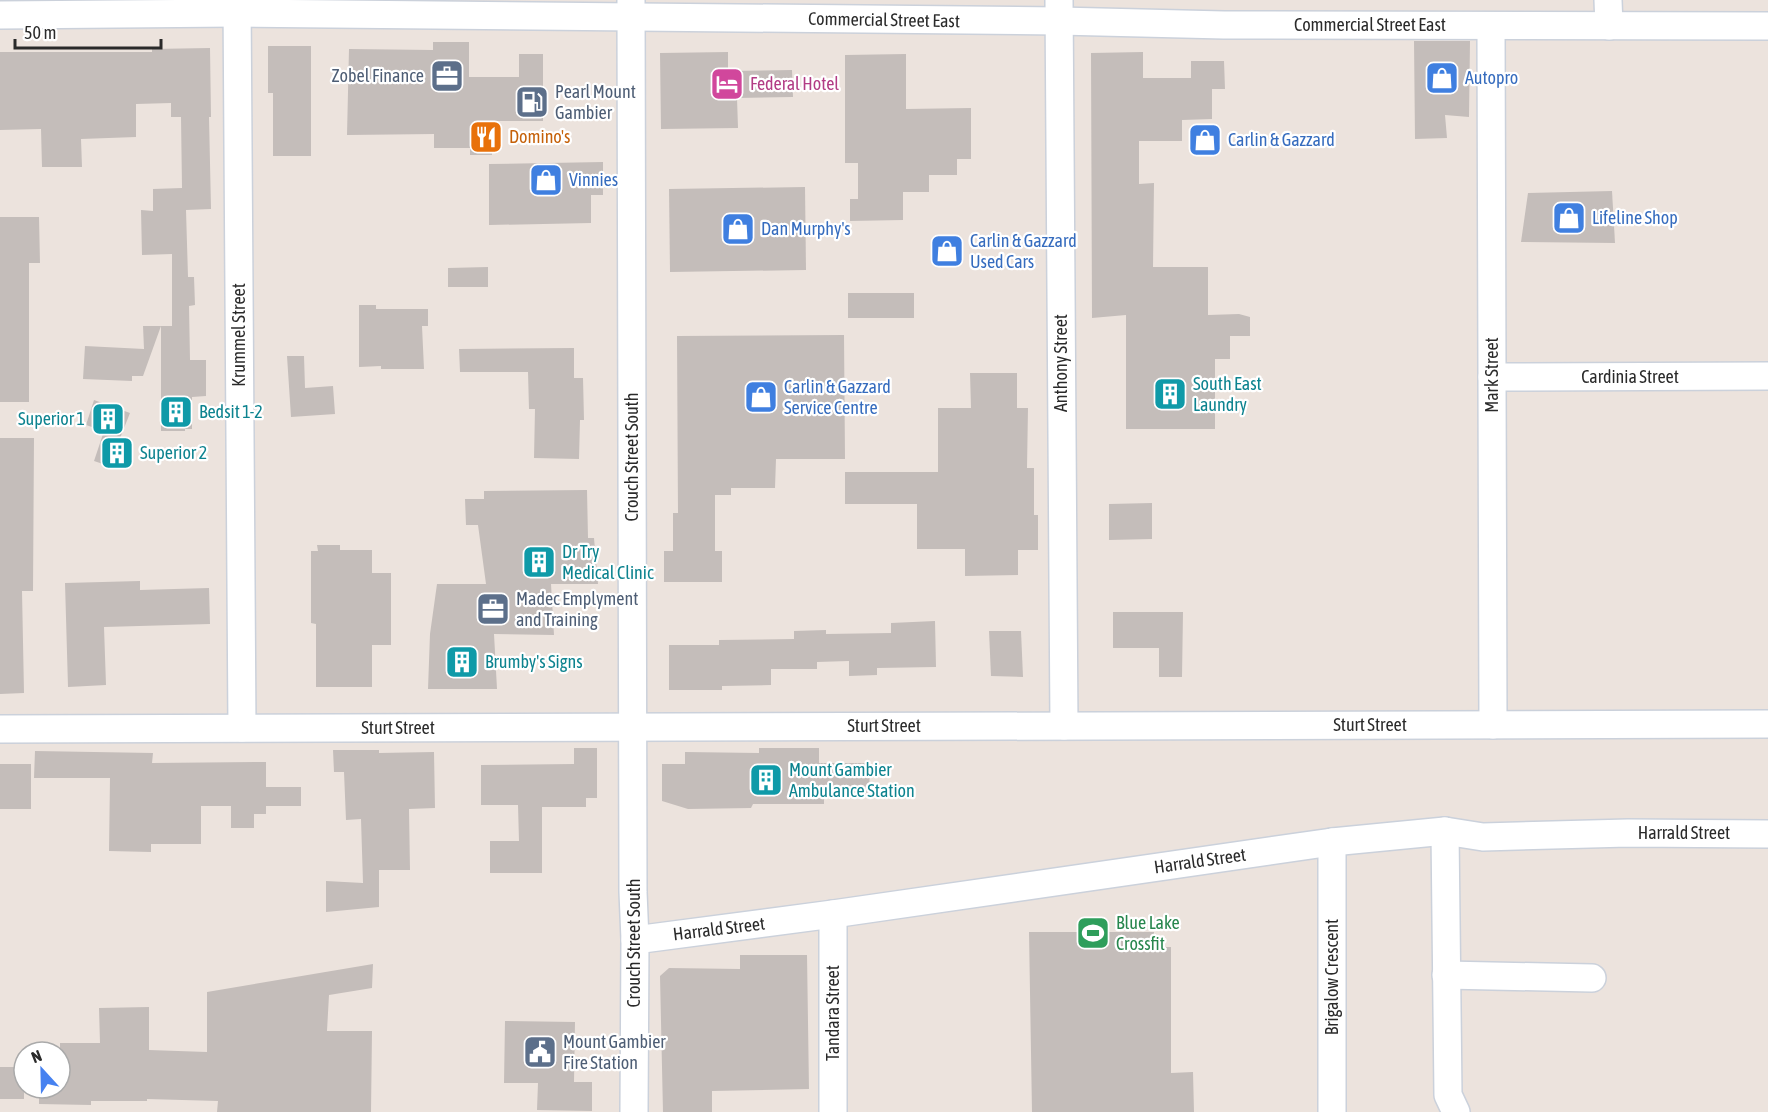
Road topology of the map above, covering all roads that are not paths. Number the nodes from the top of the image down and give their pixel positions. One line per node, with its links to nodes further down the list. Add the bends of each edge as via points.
1 (237, 7): 2 (street, Commercial Street East); 5 (street, Commercial Street East); 14 (street, Krummel Street)
2 (631, 9): 3 (street, Commercial Street East); 13 (street, Crouch Street South)
3 (1059, 11): 6 (street, Commercial Street East, via 1224,25); 12 (street, Anthony Street)
4 (1609, 13): 6 (street, Commercial Street East); 7 (street, Commercial Street East)
5 (0, 15)
6 (1491, 26): 9 (street, Mark Street)
7 (1768, 26)
8 (1768, 376): 9 (street, Cardinia Street)
9 (1492, 377): 11 (street, Mark Street)
10 (1768, 724): 11 (street, Sturt Street)
11 (1493, 725): 12 (street, Sturt Street)
12 (1064, 726): 13 (street, Sturt Street)
13 (633, 727): 14 (street, Sturt Street); 20 (street, Crouch Street South)
14 (242, 728): 15 (street, Sturt Street)
15 (0, 729)
16 (1445, 831): 17 (street, Harrald Street, via 1483,837); 18 (street, Harrald Street); 21 (street)
17 (1768, 834)
18 (1332, 842): 19 (street, Harrald Street); 25 (street, Brigalow Crescent)
19 (833, 914): 20 (street, Harrald Street); 24 (street, Tandara Street)
20 (635, 940): 23 (street, Crouch Street South)
21 (1446, 975): 22 (street); 26 (street, via 1448,1095)
22 (1592, 978)
23 (634, 1112)
24 (833, 1112)
25 (1332, 1112)
26 (1456, 1112)

